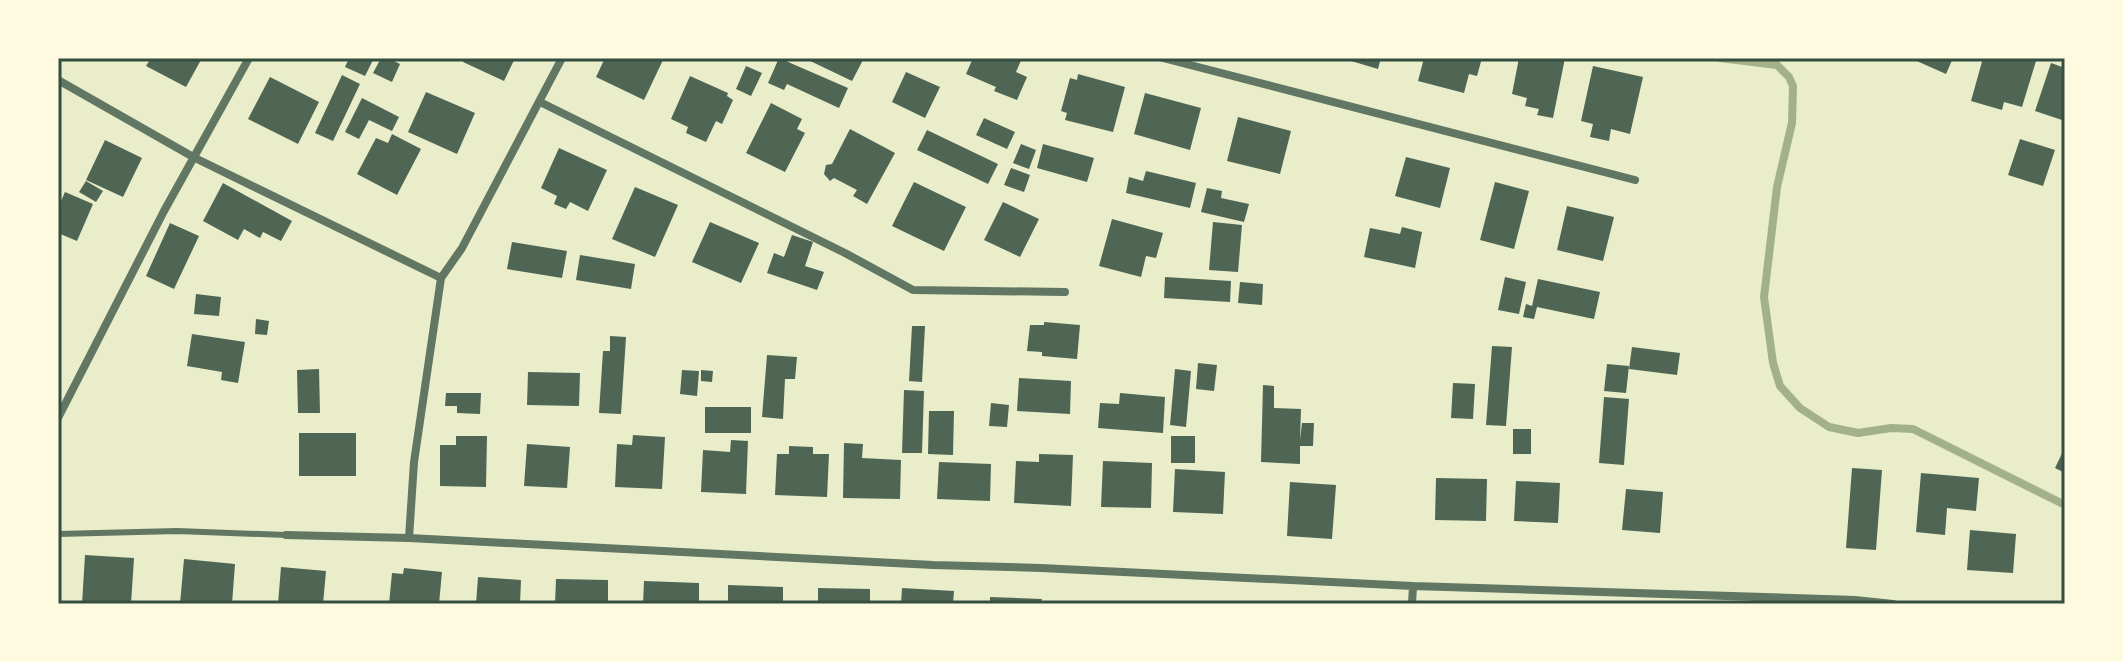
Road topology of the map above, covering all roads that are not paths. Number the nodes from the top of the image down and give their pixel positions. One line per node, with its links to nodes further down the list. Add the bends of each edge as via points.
1 (249, 58): 6 (street)
2 (562, 58): 5 (street)
3 (1163, 58): 7 (street)
4 (58, 80): 6 (street)
5 (540, 102): 8 (street); 9 (street, via 913,290)
6 (195, 158): 8 (street); 10 (street)
7 (1635, 180)
8 (441, 278): 13 (street, via 414,462)
9 (1065, 292)
10 (58, 418)
11 (58, 534): 12 (lane)
12 (286, 535): 13 (street)
13 (409, 538): 14 (street)
14 (1413, 586): 15 (street); 16 (street)
15 (1412, 604)
16 (1893, 604)

